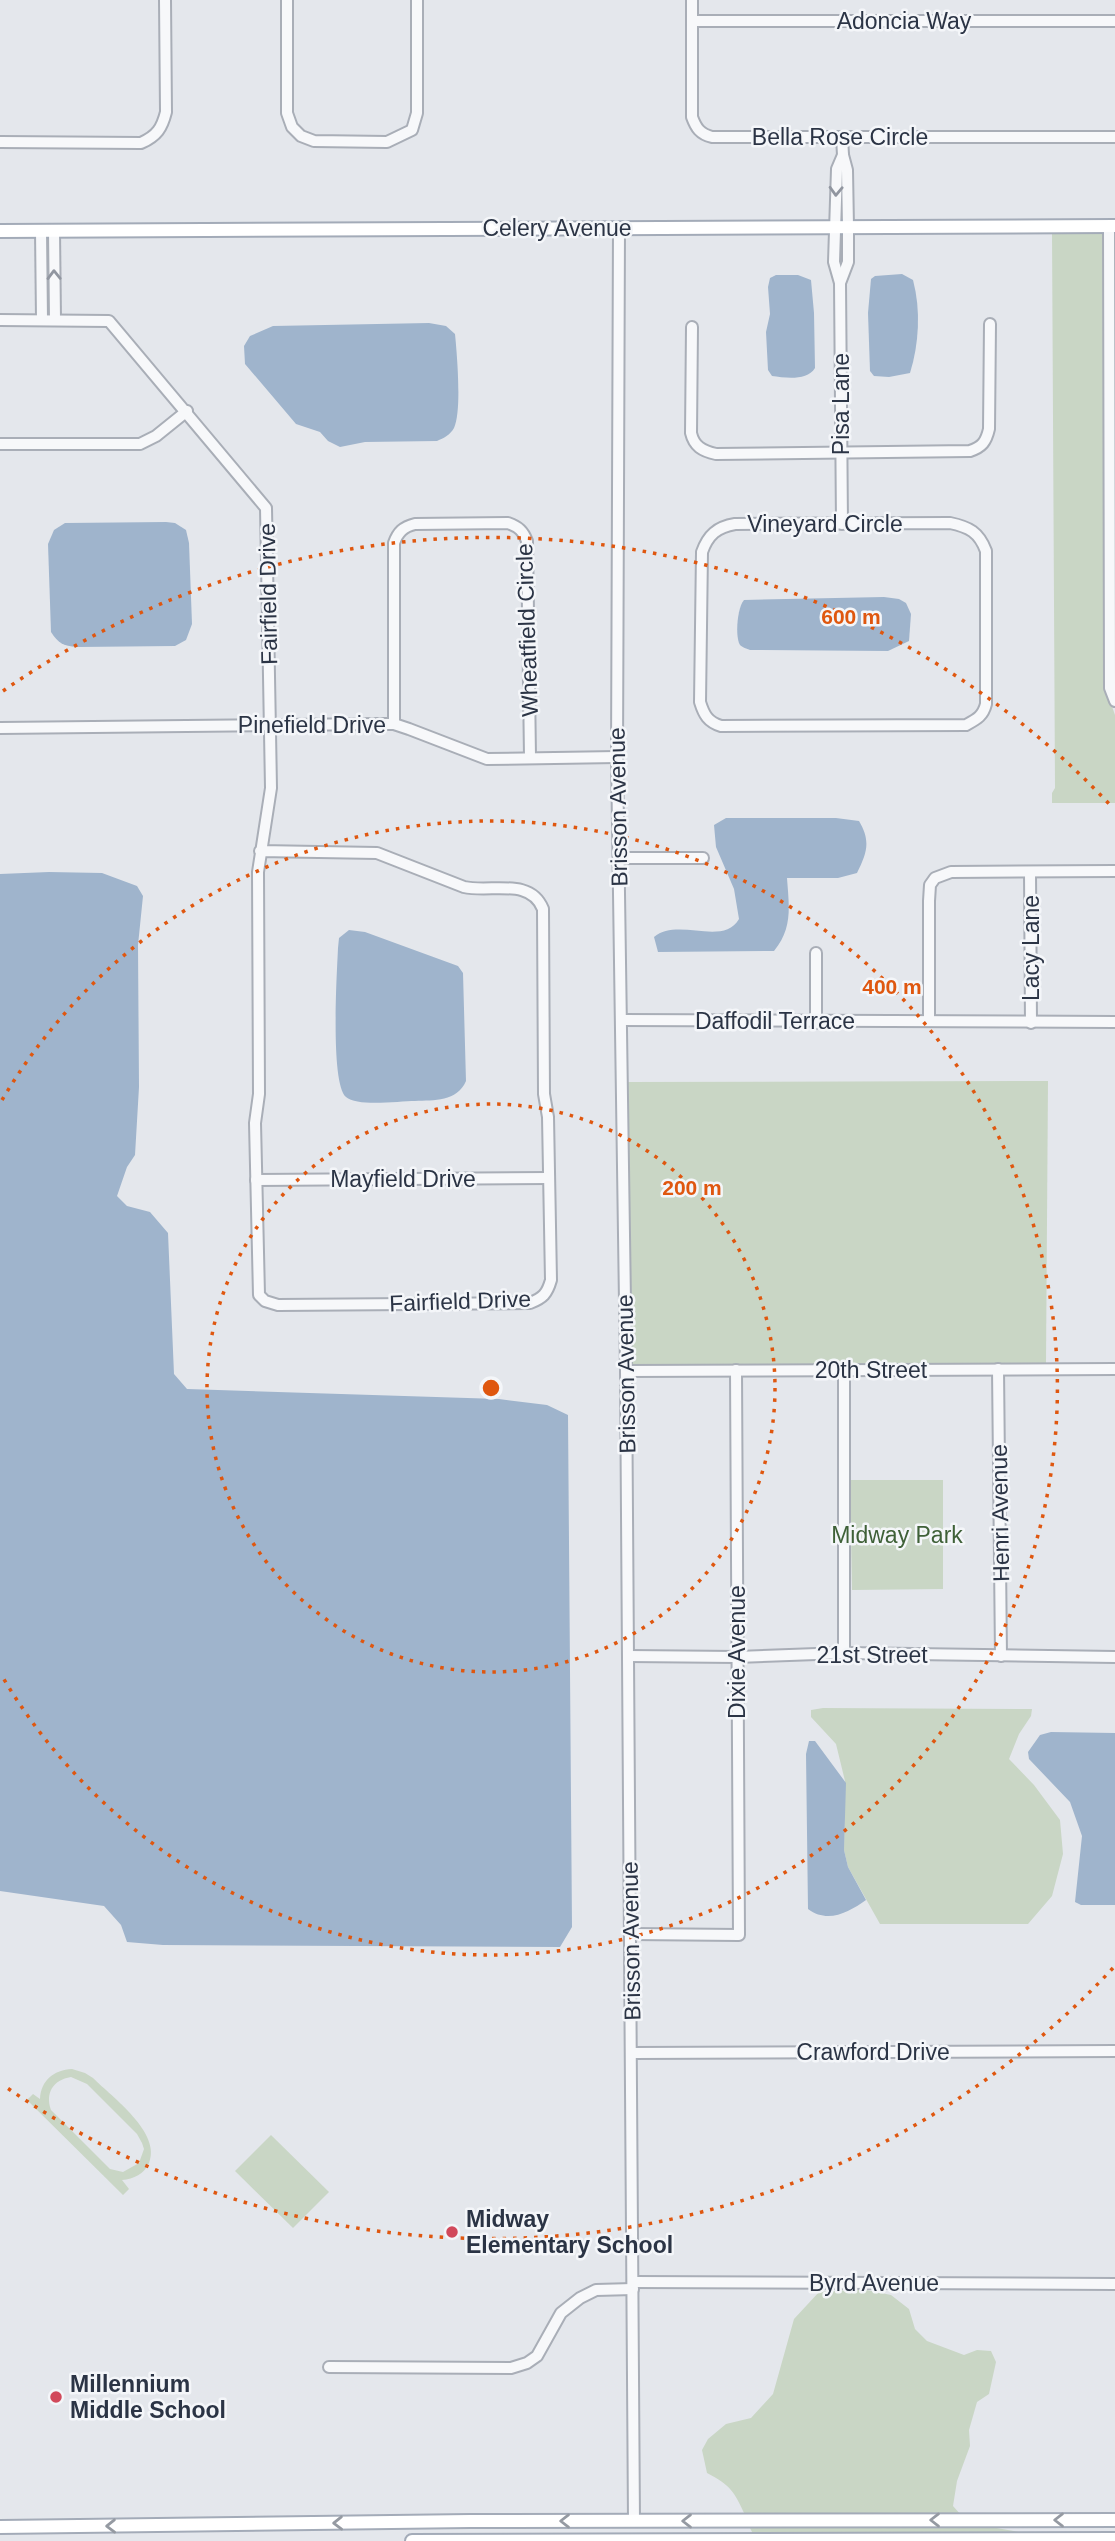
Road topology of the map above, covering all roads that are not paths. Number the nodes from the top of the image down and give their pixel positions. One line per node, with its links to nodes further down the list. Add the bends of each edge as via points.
1 (165, 0): 9 (street, via 166,112 163,127 153,138 141,143)
2 (287, 0): 3 (street, via 287,113 292,127 314,141 387,142 412,130 417,113)
3 (417, 0)
4 (692, 0): 6 (street, Bella Rose Circle)
5 (1115, 21): 6 (street, Adoncia Way)
6 (692, 22): 7 (street, Bella Rose Circle, via 692,117 703,135)
7 (842, 137): 8 (street, Bella Rose Circle); 11 (street, Pisa Lane, via 843,155 837,169)
8 (1115, 137)
9 (0, 142)
10 (1112, 226): 11 (main road, Celery Avenue); 24 (street, via 1110,688)
11 (841, 227): 12 (main road, Celery Avenue); 22 (street, Pisa Lane, via 834,262 841,283)
12 (619, 228): 13 (main road, Celery Avenue); 29 (street, Brisson Avenue)
13 (48, 231): 14 (main road, Celery Avenue); 15 (street); 16 (street, one-way to 13)
14 (0, 232)
15 (42, 319): 16 (street, Fairfield Drive); 17 (street)
16 (55, 319): 20 (street, Fairfield Drive, via 109,321)
17 (0, 320)
18 (990, 324): 22 (street, via 989,429 981,447 970,451)
19 (692, 327): 22 (street, via 691,433 704,452)
20 (187, 411): 21 (street, via 140,444); 26 (street, Fairfield Drive, via 266,508)
21 (0, 444)
22 (841, 453): 23 (street, Pisa Lane)
23 (842, 524): 23 (street, Vineyard Circle, via 950,523 976,532 986,551 984,713 967,725 711,723 700,702 702,552 706,541 721,527 735,524)
24 (1115, 701)
25 (394, 724): 26 (street, Pinefield Drive); 28 (street, Pinefield Drive, via 477,757); 28 (street, Wheatfield Circle, via 394,543 398,533 415,524 508,523 524,532 527,541)
26 (270, 725): 27 (street, Pinefield Drive); 30 (street, Fairfield Drive, via 270,801)
27 (0, 727)
28 (530, 757): 29 (street, Pinefield Drive)
29 (617, 757): 31 (street, Brisson Avenue)
30 (260, 851): 41 (street, Fairfield Drive, via 377,853 464,887 521,889 539,899 543,909 544,1094); 42 (street, Fairfield Drive)
31 (619, 858): 32 (street); 36 (street, Brisson Avenue)
32 (703, 858)
33 (1115, 871): 34 (street)
34 (1030, 872): 37 (street, via 951,872 930,885); 40 (street, Lacy Lane)
35 (816, 953): 39 (street)
36 (622, 1020): 39 (street, Daffodil Terrace); 47 (street, Brisson Avenue)
37 (929, 1021): 39 (street, Daffodil Terrace); 40 (street, Daffodil Terrace)
38 (1115, 1022): 40 (street, Daffodil Terrace)
39 (816, 1023)
40 (1031, 1023)
41 (550, 1178): 42 (street, Mayfield Drive); 42 (street, Fairfield Drive, via 551,1280 542,1298 530,1303 278,1305 265,1301 257,1286)
42 (256, 1180)
43 (998, 1369): 44 (street, 20th Street); 46 (street, 20th Street); 50 (street, Henri Avenue)
44 (1115, 1369)
45 (736, 1370): 46 (street, 20th Street); 47 (street, 20th Street); 51 (street, Dixie Avenue)
46 (844, 1370): 48 (street)
47 (626, 1371): 49 (street, Brisson Avenue)
48 (845, 1653): 50 (street, 21st Street); 51 (street, 21st Street)
49 (628, 1656): 51 (street, 21st Street); 53 (street, Brisson Avenue)
50 (1001, 1656): 52 (street, 21st Street)
51 (737, 1657): 53 (street, Dixie Avenue, via 739,1934)
52 (1115, 1657)
53 (631, 1934): 55 (street, Brisson Avenue)
54 (1115, 2051): 55 (street, Crawford Drive)
55 (632, 2053): 57 (street, Brisson Avenue)
56 (1115, 2284): 57 (street, Byrd Avenue)
57 (633, 2286): 58 (street, Byrd Avenue, via 596,2290 580,2298 561,2314 537,2356 511,2368); 60 (street, Brisson Avenue)
58 (328, 2367)
59 (1115, 2520): 60 (main road, one-way to 60)
60 (634, 2521): 61 (main road, one-way to 61)
61 (0, 2527)
62 (1115, 2539): 63 (main road)
63 (412, 2541)

